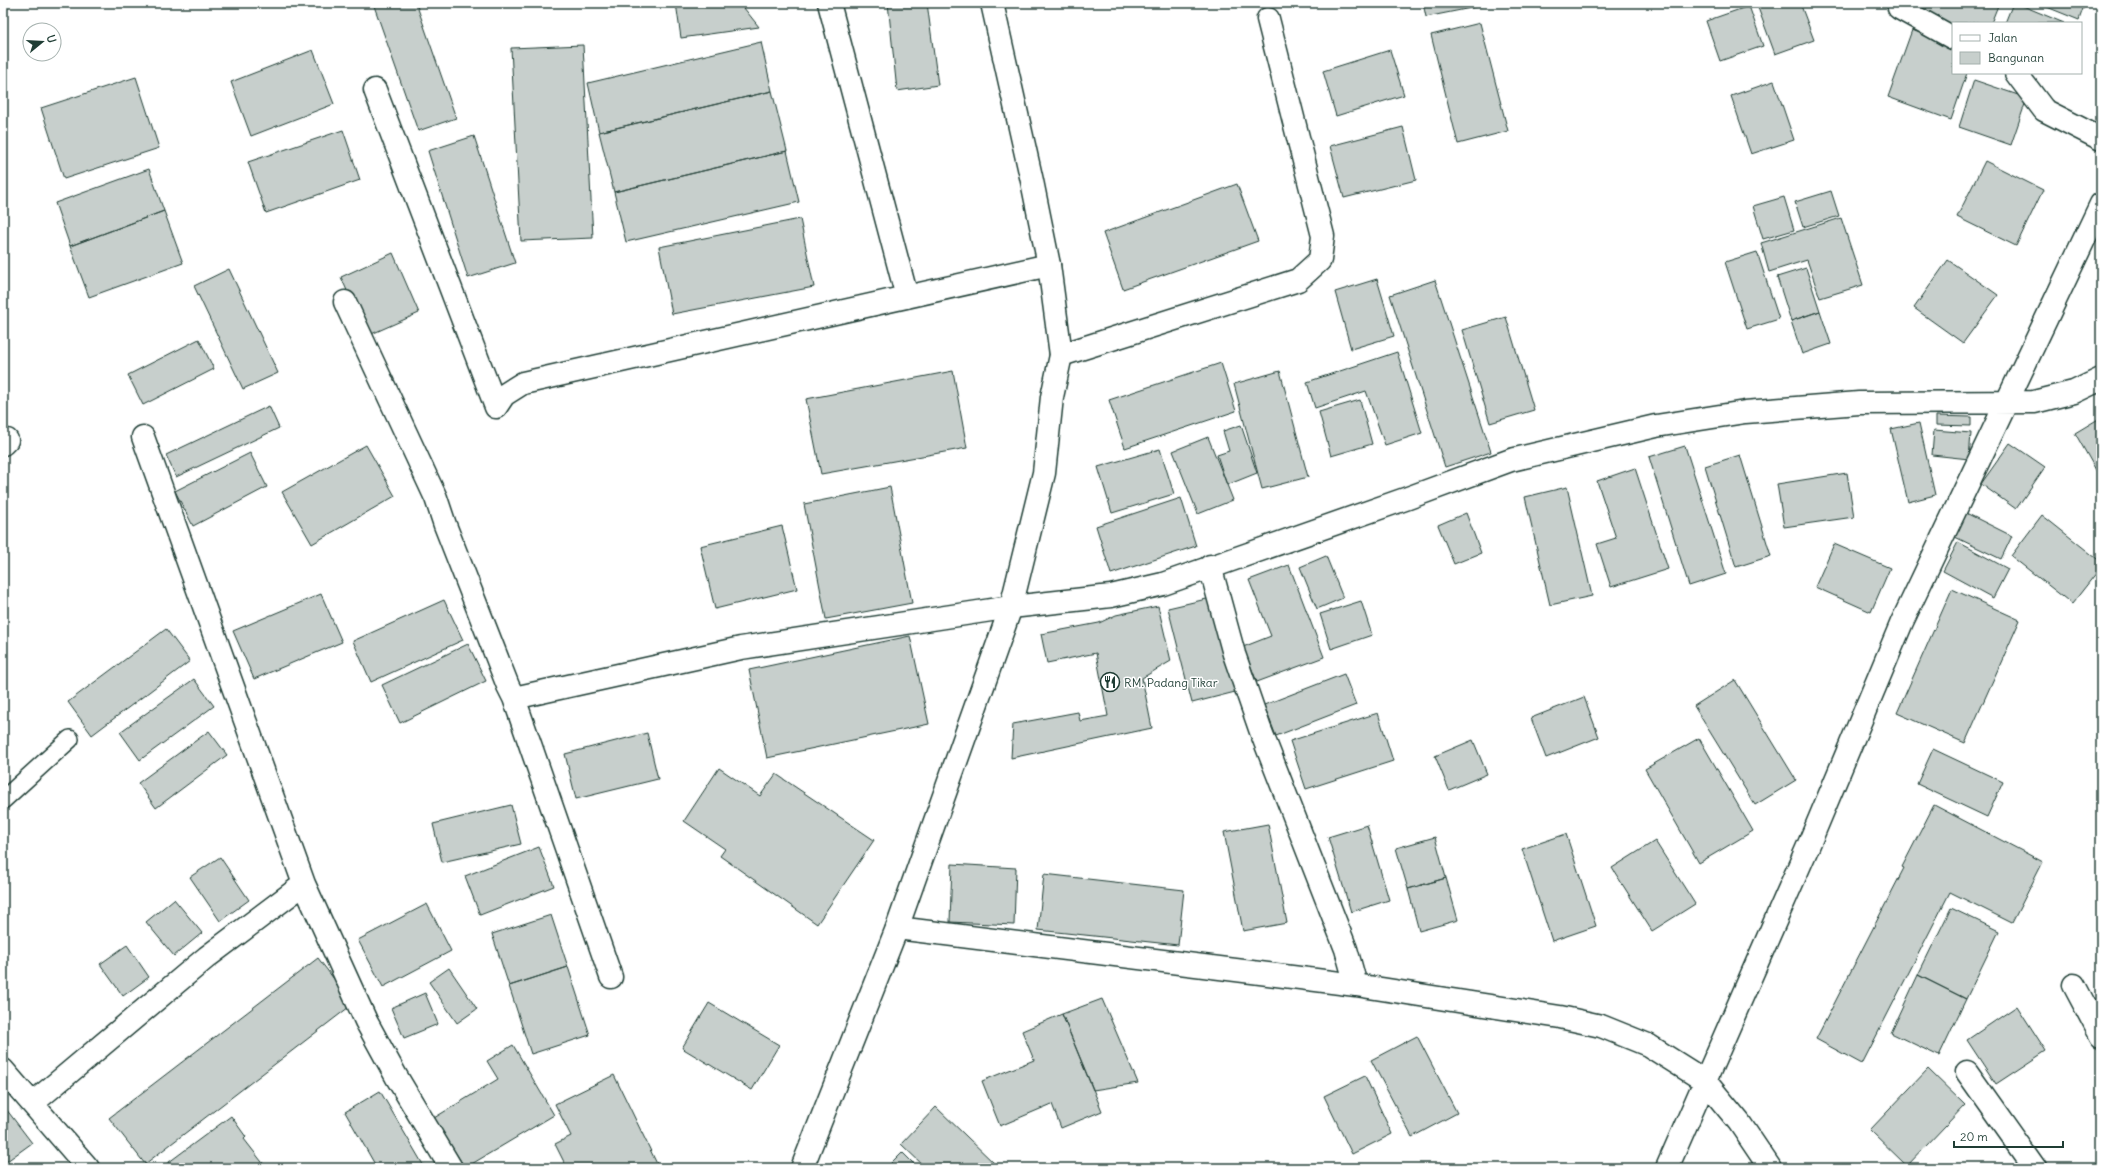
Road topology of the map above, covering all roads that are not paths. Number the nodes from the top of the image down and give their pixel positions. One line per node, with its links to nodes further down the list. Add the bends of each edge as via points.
1 (829, 3): 11 (street)
2 (992, 3): 10 (street)
3 (1901, 3): 5 (street, via 1899,8)
4 (1268, 19): 13 (street, via 1323,236 1320,260 1298,280)
5 (1952, 37)
6 (2017, 74): 8 (street, via 2044,110)
7 (375, 90): 11 (street, via 496,407 504,395 523,383)
8 (2101, 139)
9 (2101, 204): 15 (street)
10 (1049, 265): 11 (street); 13 (street)
11 (907, 297)
12 (345, 302): 19 (street, via 436,498)
13 (1061, 355): 18 (street, via 1052,397 1044,473)
14 (2101, 378): 15 (street, via 2074,392 2051,398 2034,402)
15 (2005, 403): 17 (street, via 1859,403 1745,412 1656,426 1511,460); 30 (street, via 1902,622)
16 (143, 437): 22 (street)
17 (1210, 566): 18 (street, via 1163,584 1111,596); 25 (street, via 1236,661 1338,928)
18 (1011, 607): 19 (street, via 741,648); 23 (street)
19 (514, 698): 24 (street)
20 (70, 739): 21 (lane)
21 (3, 800)
22 (304, 884): 31 (street, via 207,957); 33 (street, via 366,1020)
23 (897, 928): 25 (street); 34 (street)
24 (611, 977)
25 (1356, 985): 30 (street, via 1560,1017 1601,1026 1648,1045)
26 (2074, 985): 27 (street)
27 (2101, 1036)
28 (3, 1070): 31 (street)
29 (1967, 1072): 37 (street)
30 (1706, 1081): 35 (street); 36 (street, via 1739,1122)
31 (32, 1103): 32 (street)
32 (88, 1168)
33 (451, 1168)
34 (802, 1168)
35 (1667, 1168)
36 (1770, 1168)
37 (2035, 1168)

